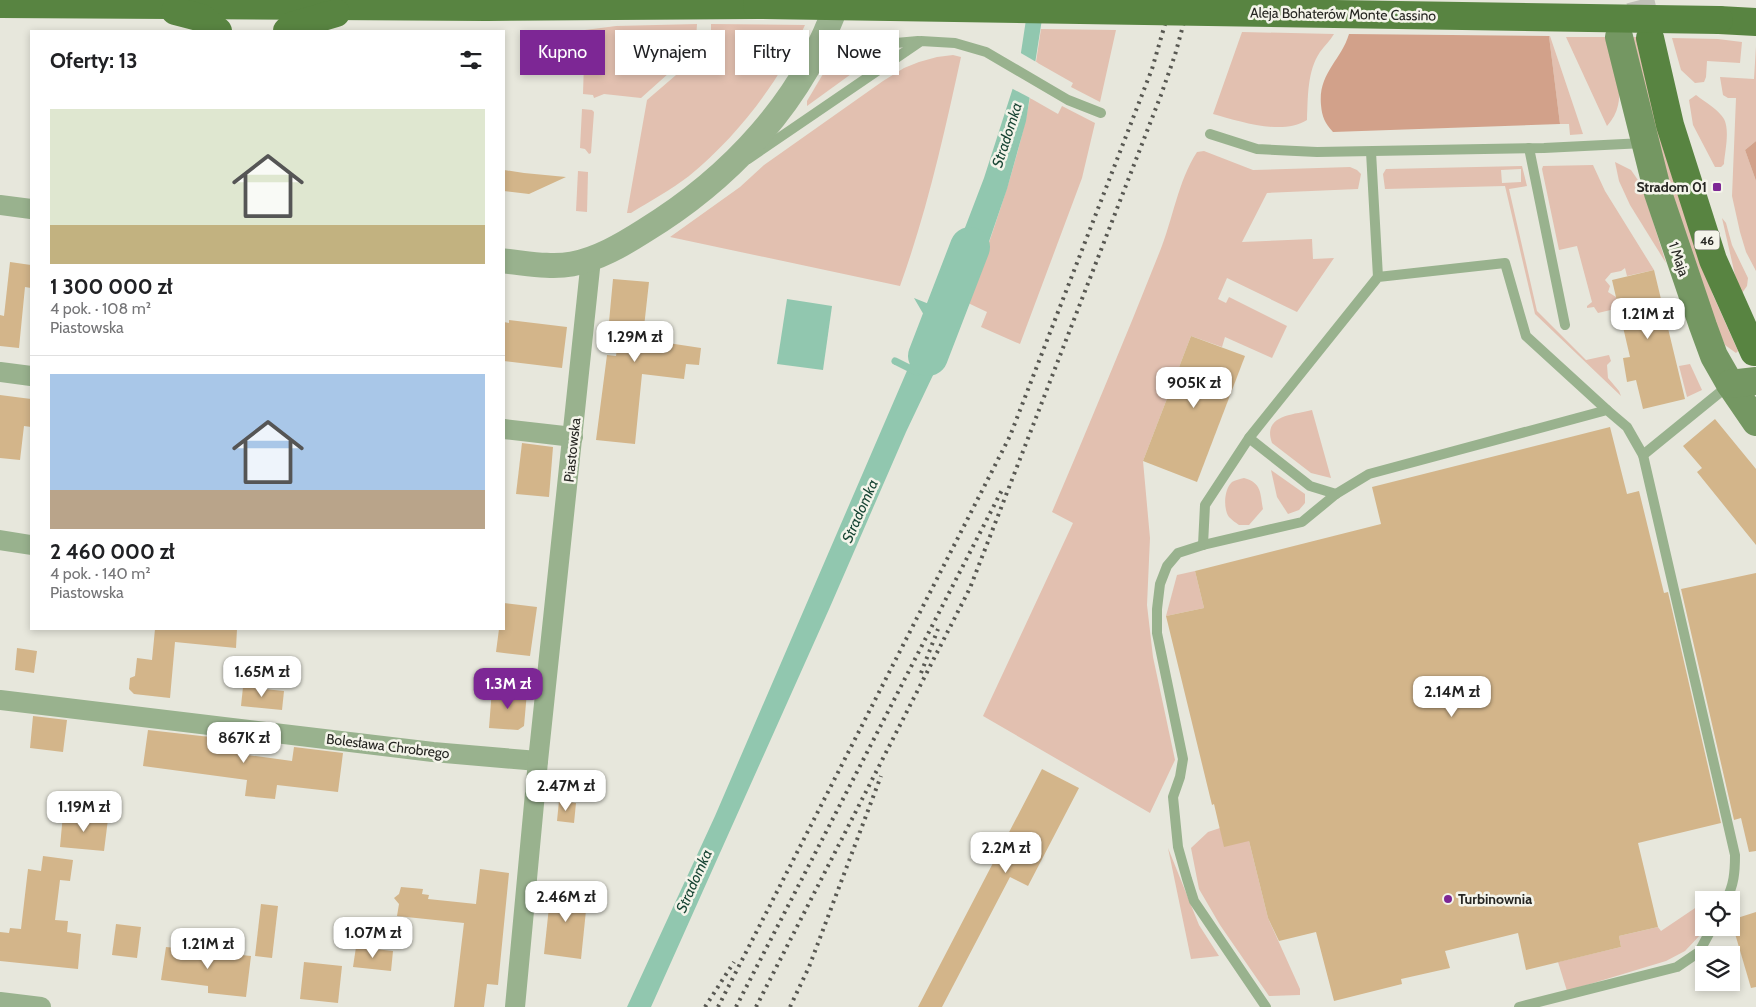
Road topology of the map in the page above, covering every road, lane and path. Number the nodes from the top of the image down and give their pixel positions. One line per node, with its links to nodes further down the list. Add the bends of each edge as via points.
1 (838, 0): 8 (street)
2 (0, 4): 3 (main road, Aleja Bohaterów Monte Cassino)
3 (157, 5): 4 (main road, Aleja Bohaterów Monte Cassino); 6 (main road, via 202,18)
4 (363, 5): 5 (main road, Aleja Bohaterów Monte Cassino, bridge, via 757,5); 7 (main road, via 292,26)
5 (1756, 22)
6 (217, 30)
7 (288, 30)
8 (825, 30)
9 (1619, 37): 16 (main road, 1 Maja)
10 (1650, 38): 26 (main road, 46, via 1670,125 1713,260)
11 (920, 41): 12 (lane); 14 (lane, via 956,43 986,52 1068,100); 19 (lane, via 761,152)
12 (899, 43)
13 (819, 44): 19 (street, via 773,118 752,145)
14 (1101, 113)
15 (1210, 134): 18 (lane, via 1257,149)
16 (1645, 142): 17 (lane); 29 (main road, 1 Maja, via 1661,202 1714,356)
17 (1529, 148): 18 (lane); 25 (lane)
18 (1371, 152): 24 (lane)
19 (722, 174): 22 (street, via 658,222)
20 (0, 205): 21 (street)
21 (30, 209)
22 (591, 259): 23 (street, via 552,265); 33 (street, Piastowska)
23 (505, 261)
24 (1378, 277): 30 (lane, via 1505,263 1526,336); 34 (lane)
25 (1565, 325)
26 (1755, 353): 29 (main road)
27 (0, 372): 28 (street)
28 (30, 376)
29 (1743, 383): 31 (main road, 1 Maja); 35 (lane)
30 (1607, 410): 35 (lane, via 1627,427); 36 (lane, via 1369,474)
31 (1756, 422)
32 (505, 429): 33 (street)
33 (573, 437): 41 (street, Piastowska)
34 (1249, 438): 36 (lane, via 1310,486); 39 (lane, via 1205,505)
35 (1643, 455): 42 (lane, via 1736,855)
36 (1336, 494): 39 (lane, via 1302,522)
37 (0, 540): 38 (street)
38 (30, 545)
39 (1203, 545): 47 (lane, via 1178,553 1167,566 1156,608 1157,633 1183,759 1173,797 1178,847 1194,901)
40 (0, 700): 41 (street, Bolesława Chrobrego)
41 (538, 762): 46 (street, Piastowska)
42 (1730, 891)
43 (1708, 936): 48 (lane, via 1699,952 1677,967)
44 (0, 1002): 45 (street)
45 (41, 1007)
46 (515, 1007)
47 (1266, 1007)
48 (1519, 1007)

